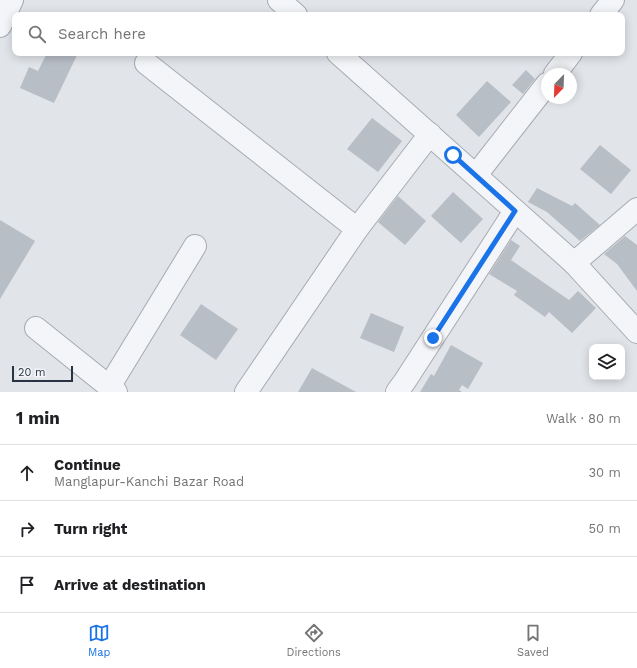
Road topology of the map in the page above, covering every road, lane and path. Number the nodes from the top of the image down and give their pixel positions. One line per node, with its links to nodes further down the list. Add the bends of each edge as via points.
1 (12, 0): 6 (street)
2 (279, 0): 4 (street)
3 (612, 0): 5 (street)
4 (293, 12)
5 (603, 12)
6 (0, 26)
7 (341, 56): 12 (street)
8 (569, 56): 10 (street)
9 (146, 62): 16 (street)
10 (560, 68)
11 (541, 92): 13 (street)
12 (430, 134): 13 (street); 16 (street)
13 (476, 175): 15 (street)
14 (637, 209): 18 (street)
15 (515, 211): 18 (street); 23 (street)
16 (357, 229): 22 (street)
17 (195, 246): 21 (street)
18 (574, 263): 20 (street)
19 (36, 328): 21 (street)
20 (637, 332)
21 (112, 389)
22 (246, 392)
23 (396, 392)

